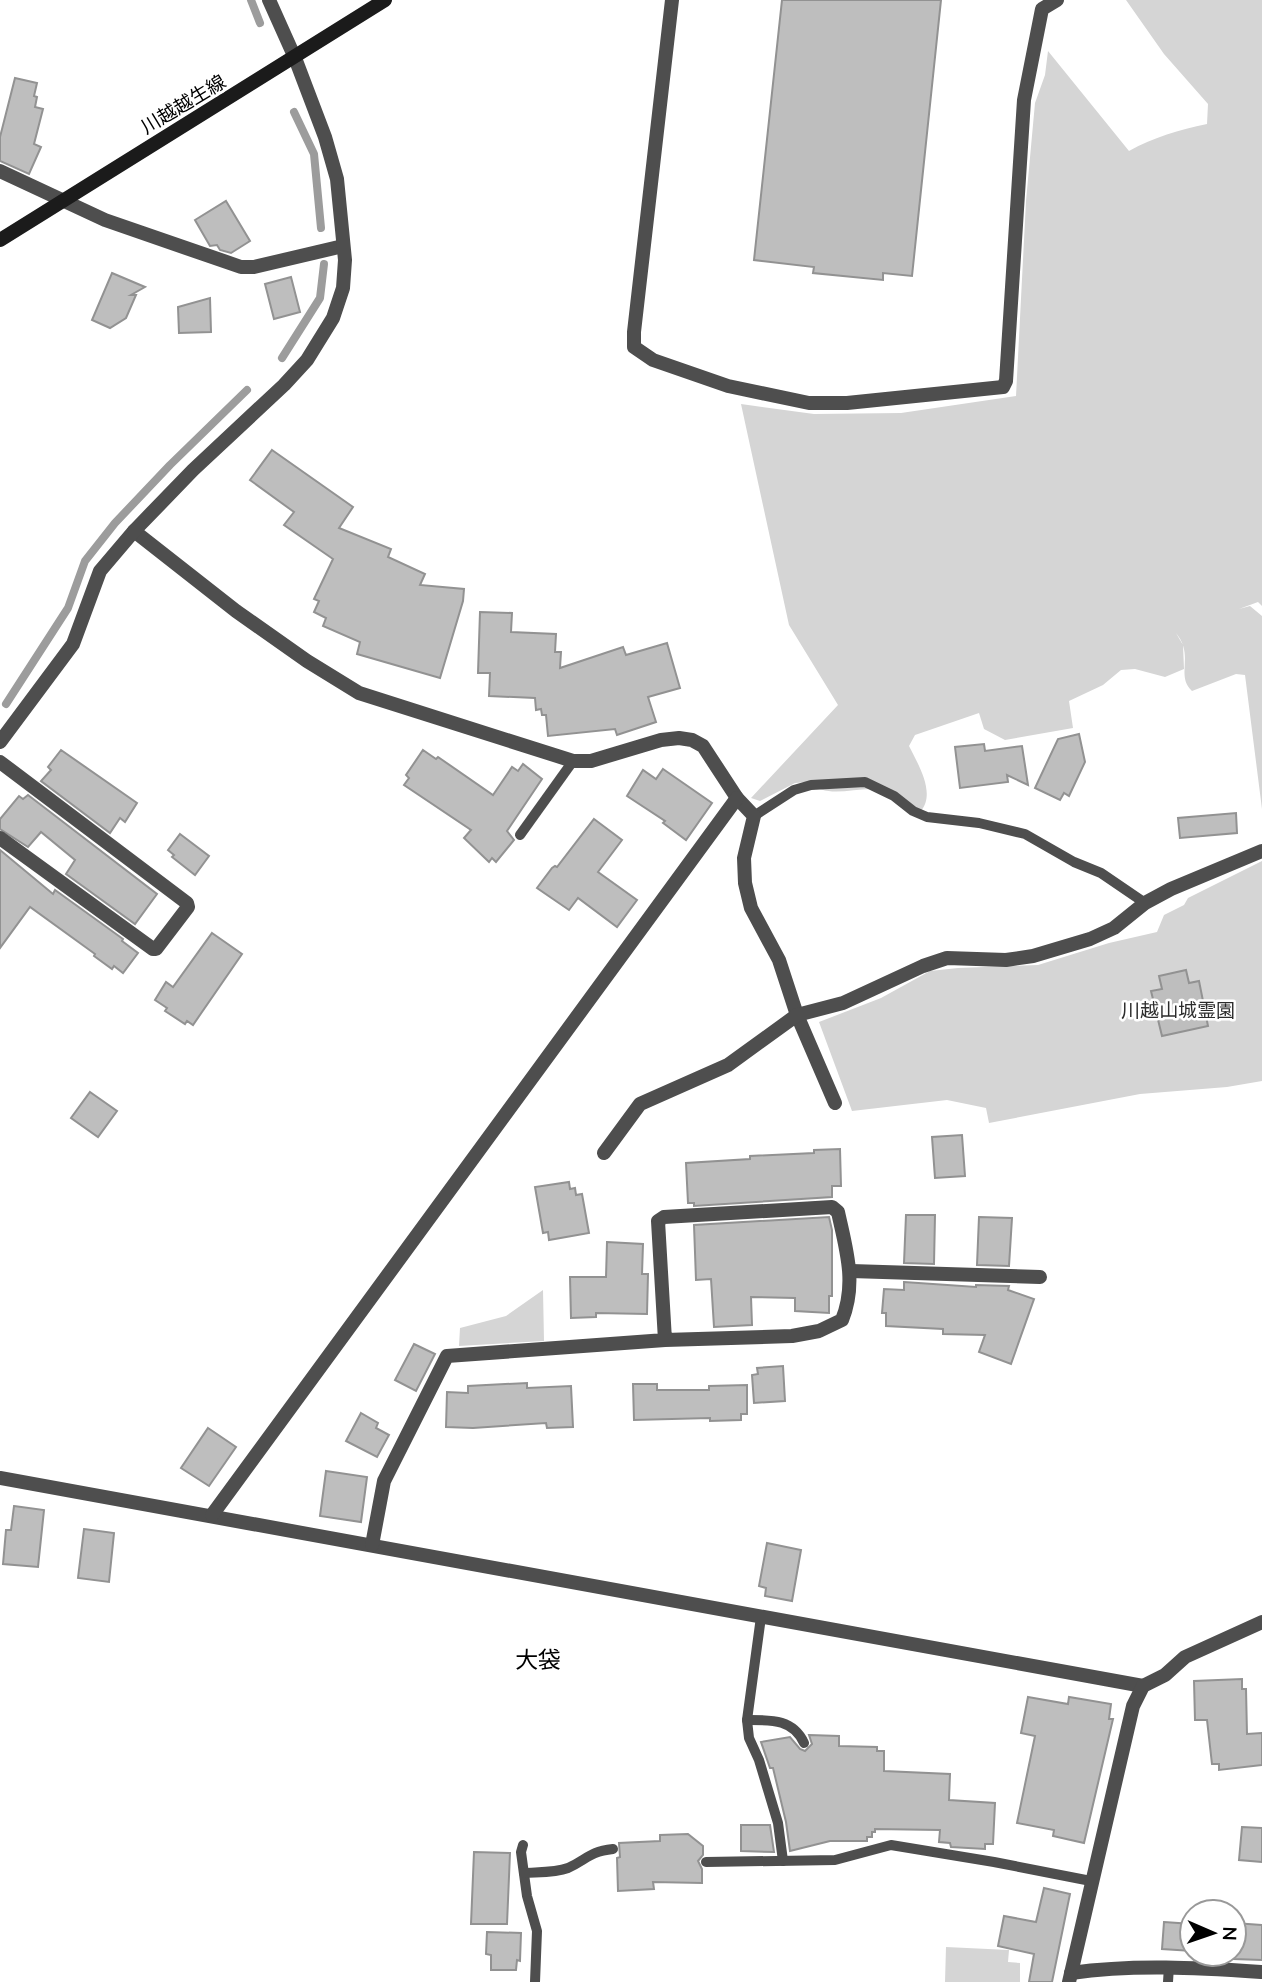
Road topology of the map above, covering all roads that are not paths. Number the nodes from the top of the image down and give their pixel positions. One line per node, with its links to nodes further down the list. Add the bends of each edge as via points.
1 (269, 0): 5 (street)
2 (385, 0): 5 (main road, 川越越生線)
3 (672, 0): 4 (street, via 634,347 653,360 728,386 810,403 1003,387 1024,100 1042,9)
4 (1057, 0)
5 (295, 58): 7 (main road, 川越越生線); 9 (street, via 337,179)
6 (0, 170): 7 (street)
7 (65, 200): 8 (main road, 川越越生線); 9 (street, via 105,220 241,267)
8 (0, 240)
9 (343, 246): 10 (street, via 343,288 333,318 307,360)
10 (134, 531): 12 (street, via 100,571 73,644); 14 (street, via 236,611 359,693)
11 (0, 717): 12 (street)
12 (12, 728): 13 (street)
13 (0, 743)
14 (573, 761): 16 (street, via 590,761 661,740 692,740 703,746); 18 (lane)
15 (0, 762): 19 (street, via 188,907 153,949)
16 (737, 798): 17 (street); 29 (street)
17 (754, 816): 21 (lane, via 794,790 865,782 926,817 1026,834 1101,873); 22 (street, via 744,858 745,883 751,908 779,960)
18 (520, 835)
19 (0, 838)
20 (1262, 851): 21 (street)
21 (1145, 904): 22 (street, via 1114,928 1090,939 1006,960 947,958 843,1003)
22 (797, 1015): 23 (street); 24 (street, via 729,1065 640,1104)
23 (835, 1103)
24 (604, 1153)
25 (851, 1270): 26 (street); 27 (street, via 849,1302 842,1320 819,1331); 27 (street, via 838,1212 832,1207 664,1217 658,1221)
26 (1040, 1277)
27 (665, 1340): 30 (street, via 447,1356 384,1481)
28 (0, 1478): 29 (street)
29 (212, 1515): 30 (street)
30 (372, 1545): 31 (street)
31 (761, 1617): 33 (street); 34 (lane)
32 (1262, 1622): 33 (street, via 1202,1647)
33 (1143, 1686): 41 (street, via 1133,1706)
34 (747, 1720): 35 (lane, via 791,1725); 38 (lane, via 778,1823)
35 (804, 1743)
36 (523, 1845): 40 (lane)
37 (613, 1849): 40 (lane, via 590,1853 561,1870)
38 (783, 1861): 39 (lane); 41 (lane, via 835,1860 891,1845)
39 (706, 1862)
40 (524, 1873): 45 (lane, via 537,1931)
41 (1091, 1881): 44 (street)
42 (1169, 1966): 43 (street); 44 (street, via 1121,1967); 46 (lane)
43 (1262, 1972)
44 (1070, 1978)
45 (535, 1982)
46 (1168, 1982)

